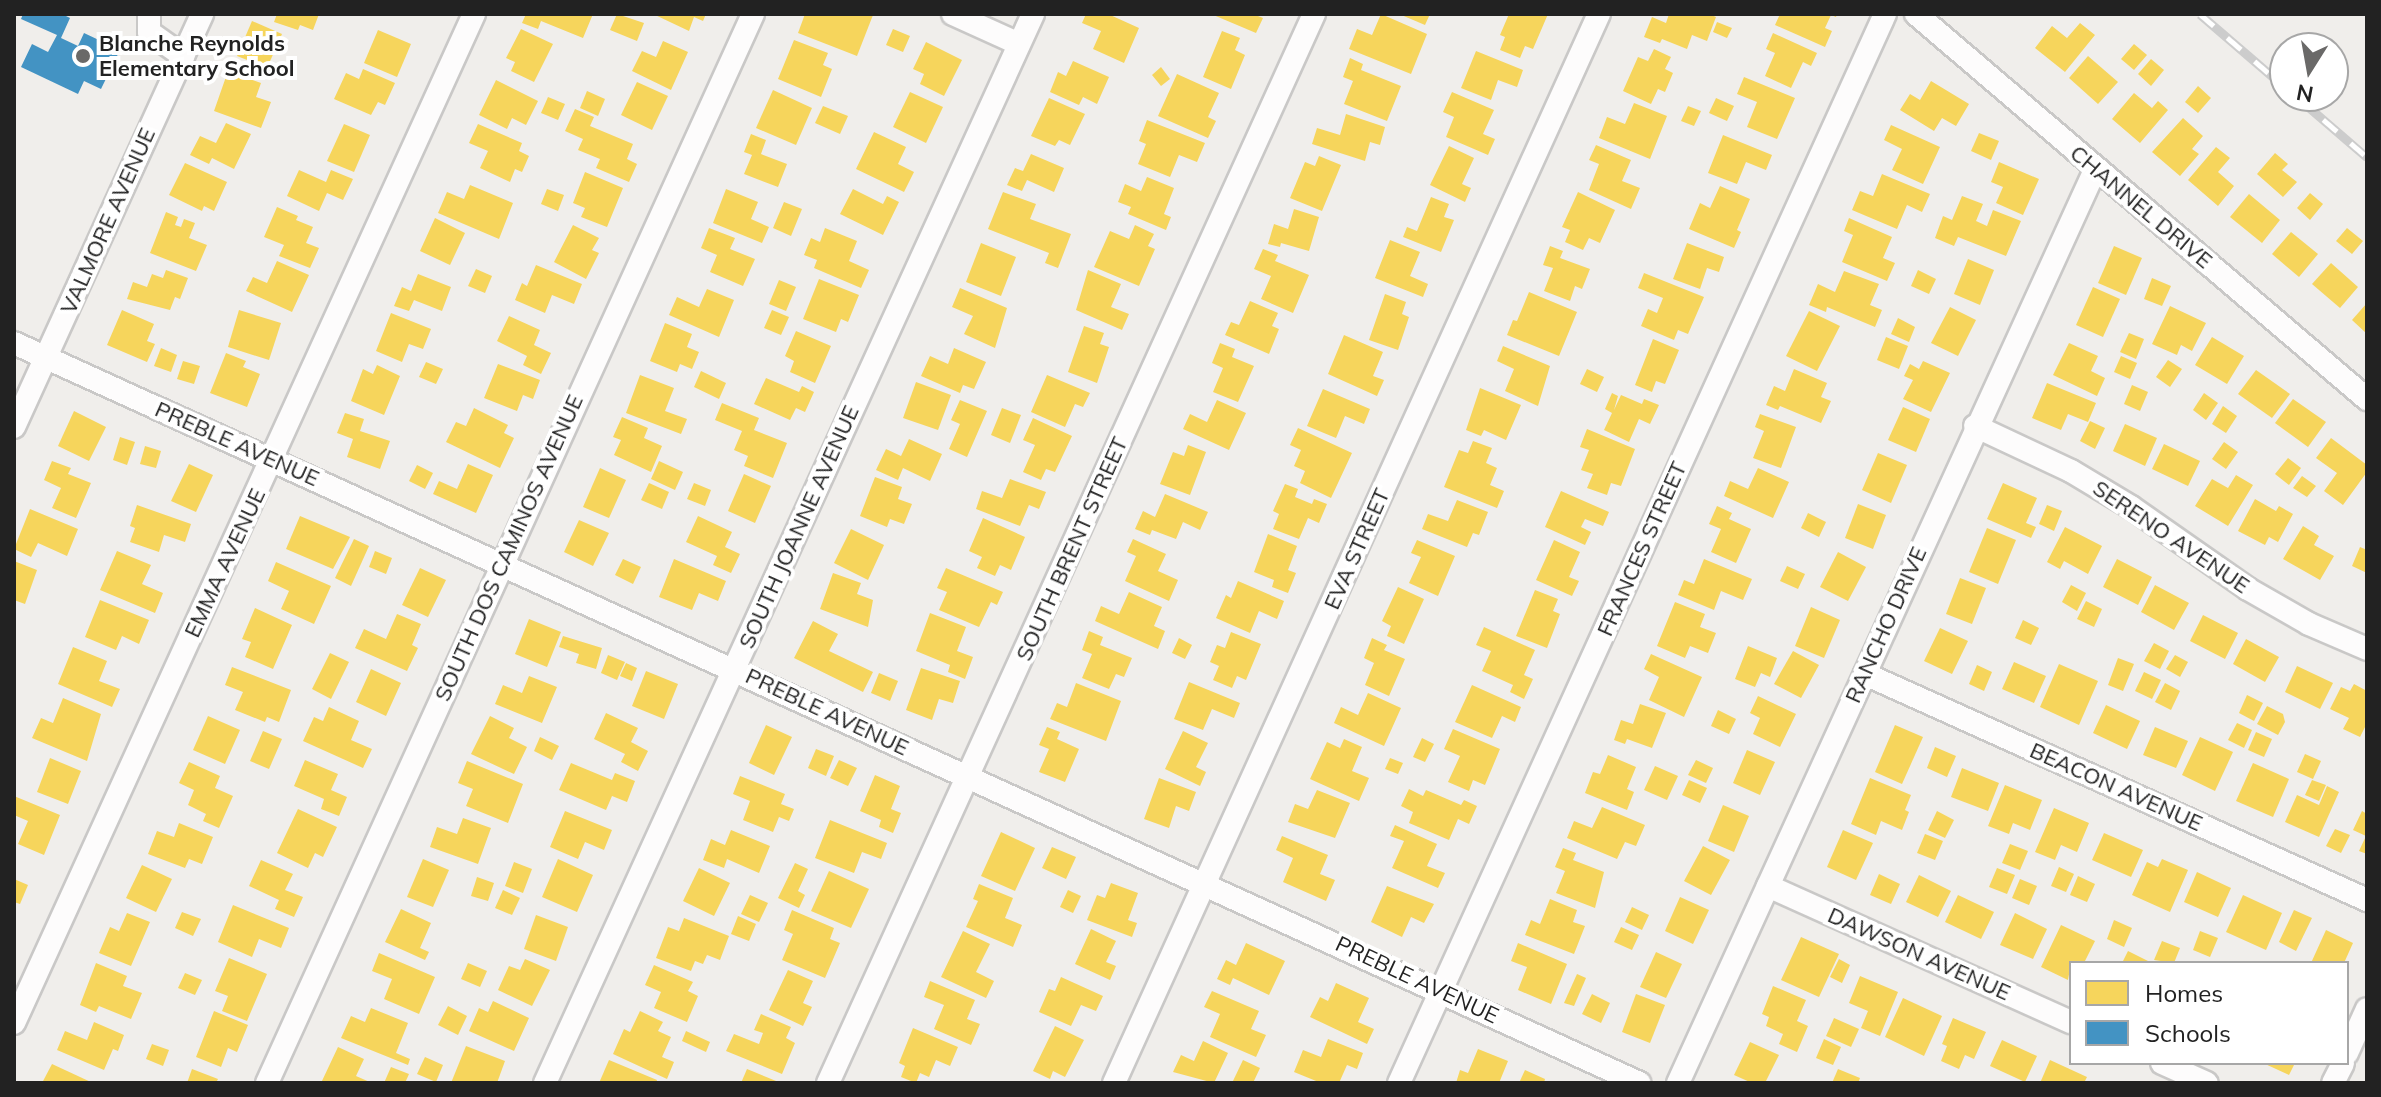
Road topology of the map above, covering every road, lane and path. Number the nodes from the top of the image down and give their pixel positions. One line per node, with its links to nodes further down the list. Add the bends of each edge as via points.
1 (149, 14): 12 (street, via 149,32)
2 (202, 14): 12 (street, VALMORE AVENUE)
3 (474, 14): 19 (street, EMMA AVENUE)
4 (753, 14): 20 (street, SOUTH DOS CAMINOS AVENUE)
5 (953, 14): 11 (street)
6 (1033, 14): 11 (street, SOUTH JOANNE AVENUE)
7 (1314, 14): 24 (street, SOUTH BRENT STREET)
8 (1599, 14): 25 (street, EVA STREET)
9 (1885, 14): 28 (street, FRANCES STREET)
10 (1916, 14): 13 (street, CHANNEL DRIVE)
11 (1019, 44): 22 (street, SOUTH JOANNE AVENUE)
12 (183, 56): 15 (street, VALMORE AVENUE)
13 (2096, 168): 16 (street, CHANNEL DRIVE); 17 (street, RANCHO DRIVE)
14 (14, 343): 15 (street, PREBLE AVENUE)
15 (46, 358): 18 (street, VALMORE AVENUE); 19 (street, PREBLE AVENUE)
16 (2367, 399)
17 (1975, 426): 21 (street, SERENO AVENUE, via 2071,471 2248,589); 23 (street, RANCHO DRIVE)
18 (14, 427)
19 (273, 460): 20 (street, PREBLE AVENUE); 31 (street, EMMA AVENUE)
20 (502, 563): 22 (street, PREBLE AVENUE); 35 (street, SOUTH DOS CAMINOS AVENUE)
21 (2367, 649)
22 (735, 669): 24 (street, PREBLE AVENUE); 36 (street, SOUTH JOANNE AVENUE)
23 (1865, 674): 26 (street, RANCHO DRIVE); 27 (street, BEACON AVENUE)
24 (968, 777): 25 (street, PREBLE AVENUE); 37 (street, SOUTH BRENT STREET)
25 (1204, 884): 28 (street, PREBLE AVENUE); 38 (street, EVA STREET)
26 (1768, 886): 30 (street, DAWSON AVENUE); 41 (street, RANCHO DRIVE)
27 (2367, 900)
28 (1441, 991): 39 (street, FRANCES STREET); 40 (street, PREBLE AVENUE)
29 (2367, 1009): 32 (street)
30 (2069, 1021)
31 (14, 1023)
32 (2349, 1049)
33 (2166, 1065): 42 (street)
34 (2342, 1065): 43 (street)
35 (267, 1083)
36 (545, 1083)
37 (828, 1083)
38 (1114, 1083)
39 (1399, 1083)
40 (1639, 1083)
41 (1678, 1083)
42 (2207, 1083)
43 (2333, 1083)

